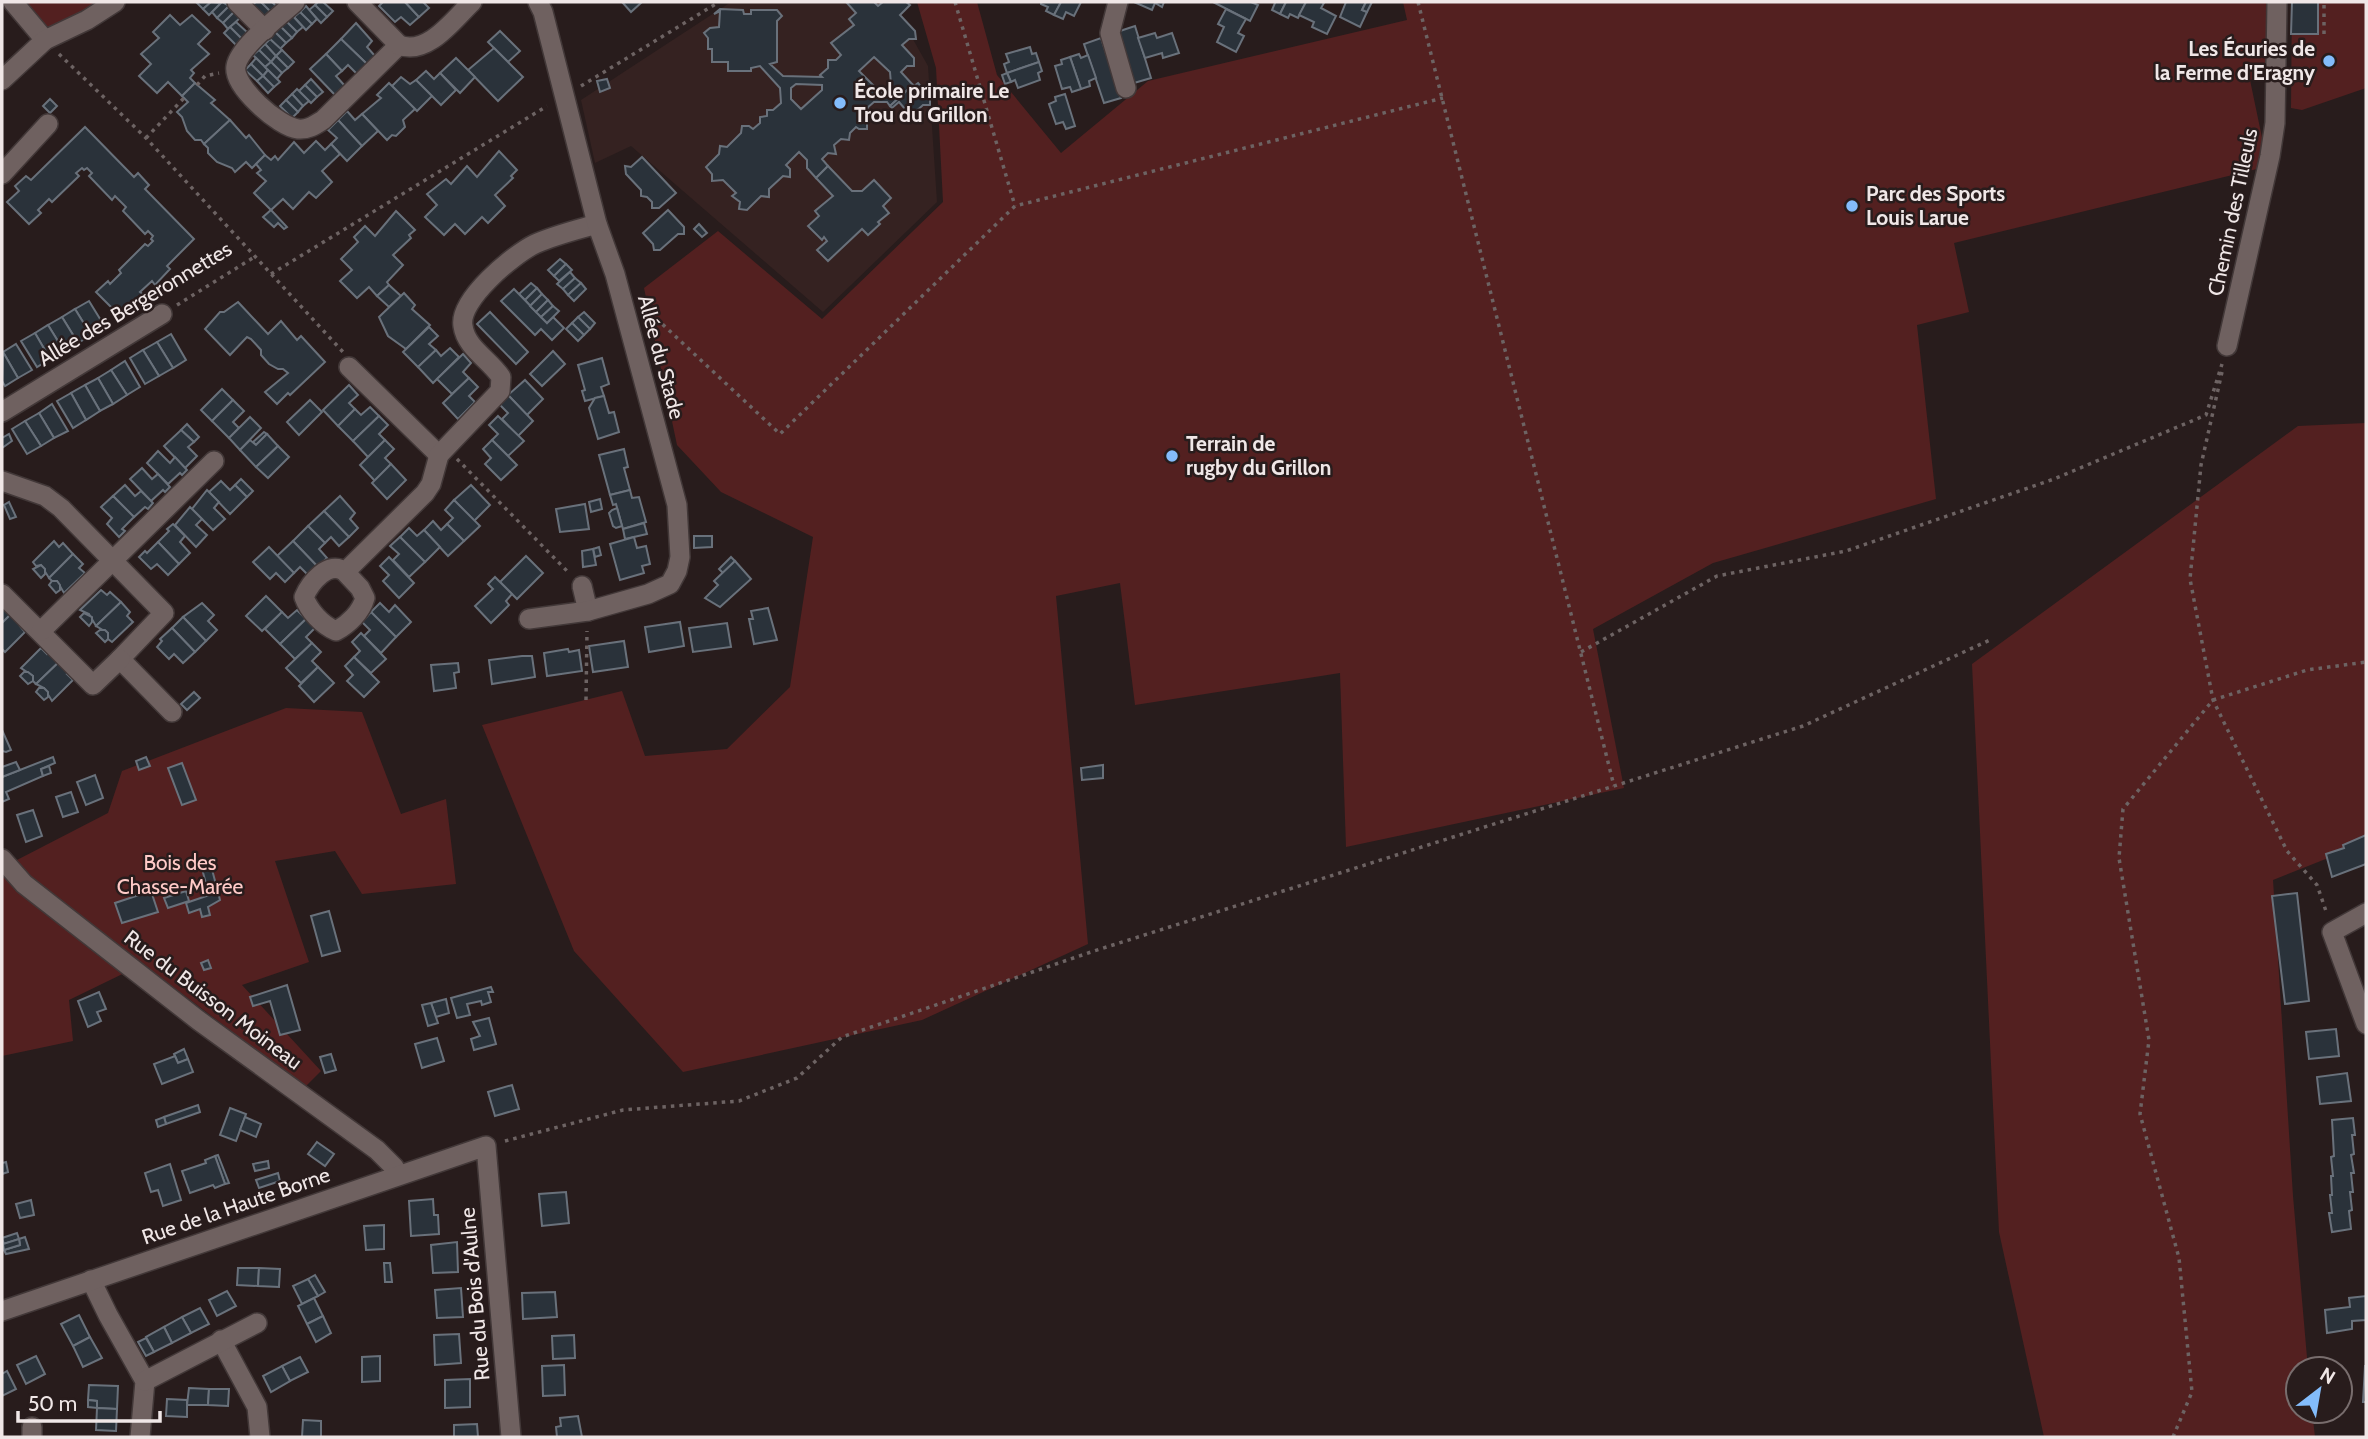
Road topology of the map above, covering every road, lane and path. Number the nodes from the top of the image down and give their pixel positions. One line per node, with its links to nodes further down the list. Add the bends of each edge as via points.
1 (13, 2): 16 (street)
2 (115, 2): 16 (street)
3 (237, 2): 14 (street)
4 (295, 2): 14 (street)
5 (357, 2): 17 (street)
6 (472, 2): 17 (street, via 428,43)
7 (538, 2): 22 (street, Allée du Stade)
8 (719, 2): 22 (path)
9 (955, 2): 28 (path)
10 (1118, 2): 21 (street, via 1110,33)
11 (1419, 2): 24 (path)
12 (2277, 2): 34 (street, Chemin des Tilleuls, via 2275,123)
13 (2324, 2): 15 (path)
14 (265, 30): 18 (street, via 243,51)
15 (2324, 34)
16 (45, 40): 19 (street); 26 (path)
17 (399, 45): 18 (street, via 323,120 301,129 289,127 266,110 237,79)
18 (235, 69): 20 (path, via 205,76)
19 (2, 80)
20 (197, 85)
21 (1126, 88)
22 (565, 95): 29 (street, Allée du Stade); 31 (path)
23 (184, 98): 26 (path)
24 (1443, 98): 28 (path); 48 (path)
25 (48, 124): 27 (street)
26 (146, 138): 30 (path)
27 (2, 174)
28 (1015, 206): 32 (path, via 780,434)
29 (597, 224): 37 (street, via 533,245 504,266 470,301 463,328 469,343 496,370 502,384); 44 (street, Allée du Stade, via 615,274 677,505 680,557 670,584)
30 (256, 256): 31 (path); 33 (path, Allée des Bergeronnettes)
31 (271, 274): 35 (path, via 341,349)
32 (642, 306)
33 (162, 314): 36 (street, Allée des Bergeronnettes)
34 (2227, 346): 48 (path, via 2206,415 2054,480 1846,551 1717,576); 52 (path, via 2202,465 2190,579)
35 (349, 367): 37 (street)
36 (2, 412)
37 (443, 451): 41 (street, via 425,493); 42 (path)
38 (214, 461): 40 (street)
39 (2, 481): 40 (street, via 45,496)
40 (113, 562): 46 (street); 49 (street, via 163,613)
41 (345, 572)
42 (582, 586): 44 (street)
43 (2, 594): 46 (street)
44 (588, 611): 45 (street, Allée du Stade); 51 (path)
45 (529, 619)
46 (41, 631): 49 (street, via 93,685)
47 (1992, 639): 54 (path, via 1803,726)
48 (1581, 652): 54 (path)
49 (120, 659): 53 (street)
50 (2366, 663): 52 (path, via 2307,670)
51 (586, 700)
52 (2213, 700): 57 (path, via 2287,851 2317,886); 69 (path, via 2123,809 2119,858 2149,1040 2140,1114 2179,1258 2192,1392)
53 (172, 712)
54 (1614, 786): 59 (path, via 1094,951 842,1037 797,1078 739,1101 623,1110)
55 (2, 859): 60 (street, Rue du Buisson Moineau, via 24,884 188,1012 377,1150)
56 (2366, 913): 57 (street)
57 (2332, 932): 58 (street)
58 (2366, 1024)
59 (486, 1146): 60 (street, Rue de la Haute Borne); 68 (street, Rue du Bois d'Aulne)
60 (398, 1174): 61 (street, Rue de la Haute Borne)
61 (92, 1280): 62 (street, Rue de la Haute Borne); 65 (street)
62 (2, 1311)
63 (257, 1323): 64 (street)
64 (221, 1340): 65 (street); 67 (street, via 257,1407)
65 (145, 1381): 66 (street)
66 (139, 1437)
67 (260, 1437)
68 (511, 1437)
69 (2173, 1437)

